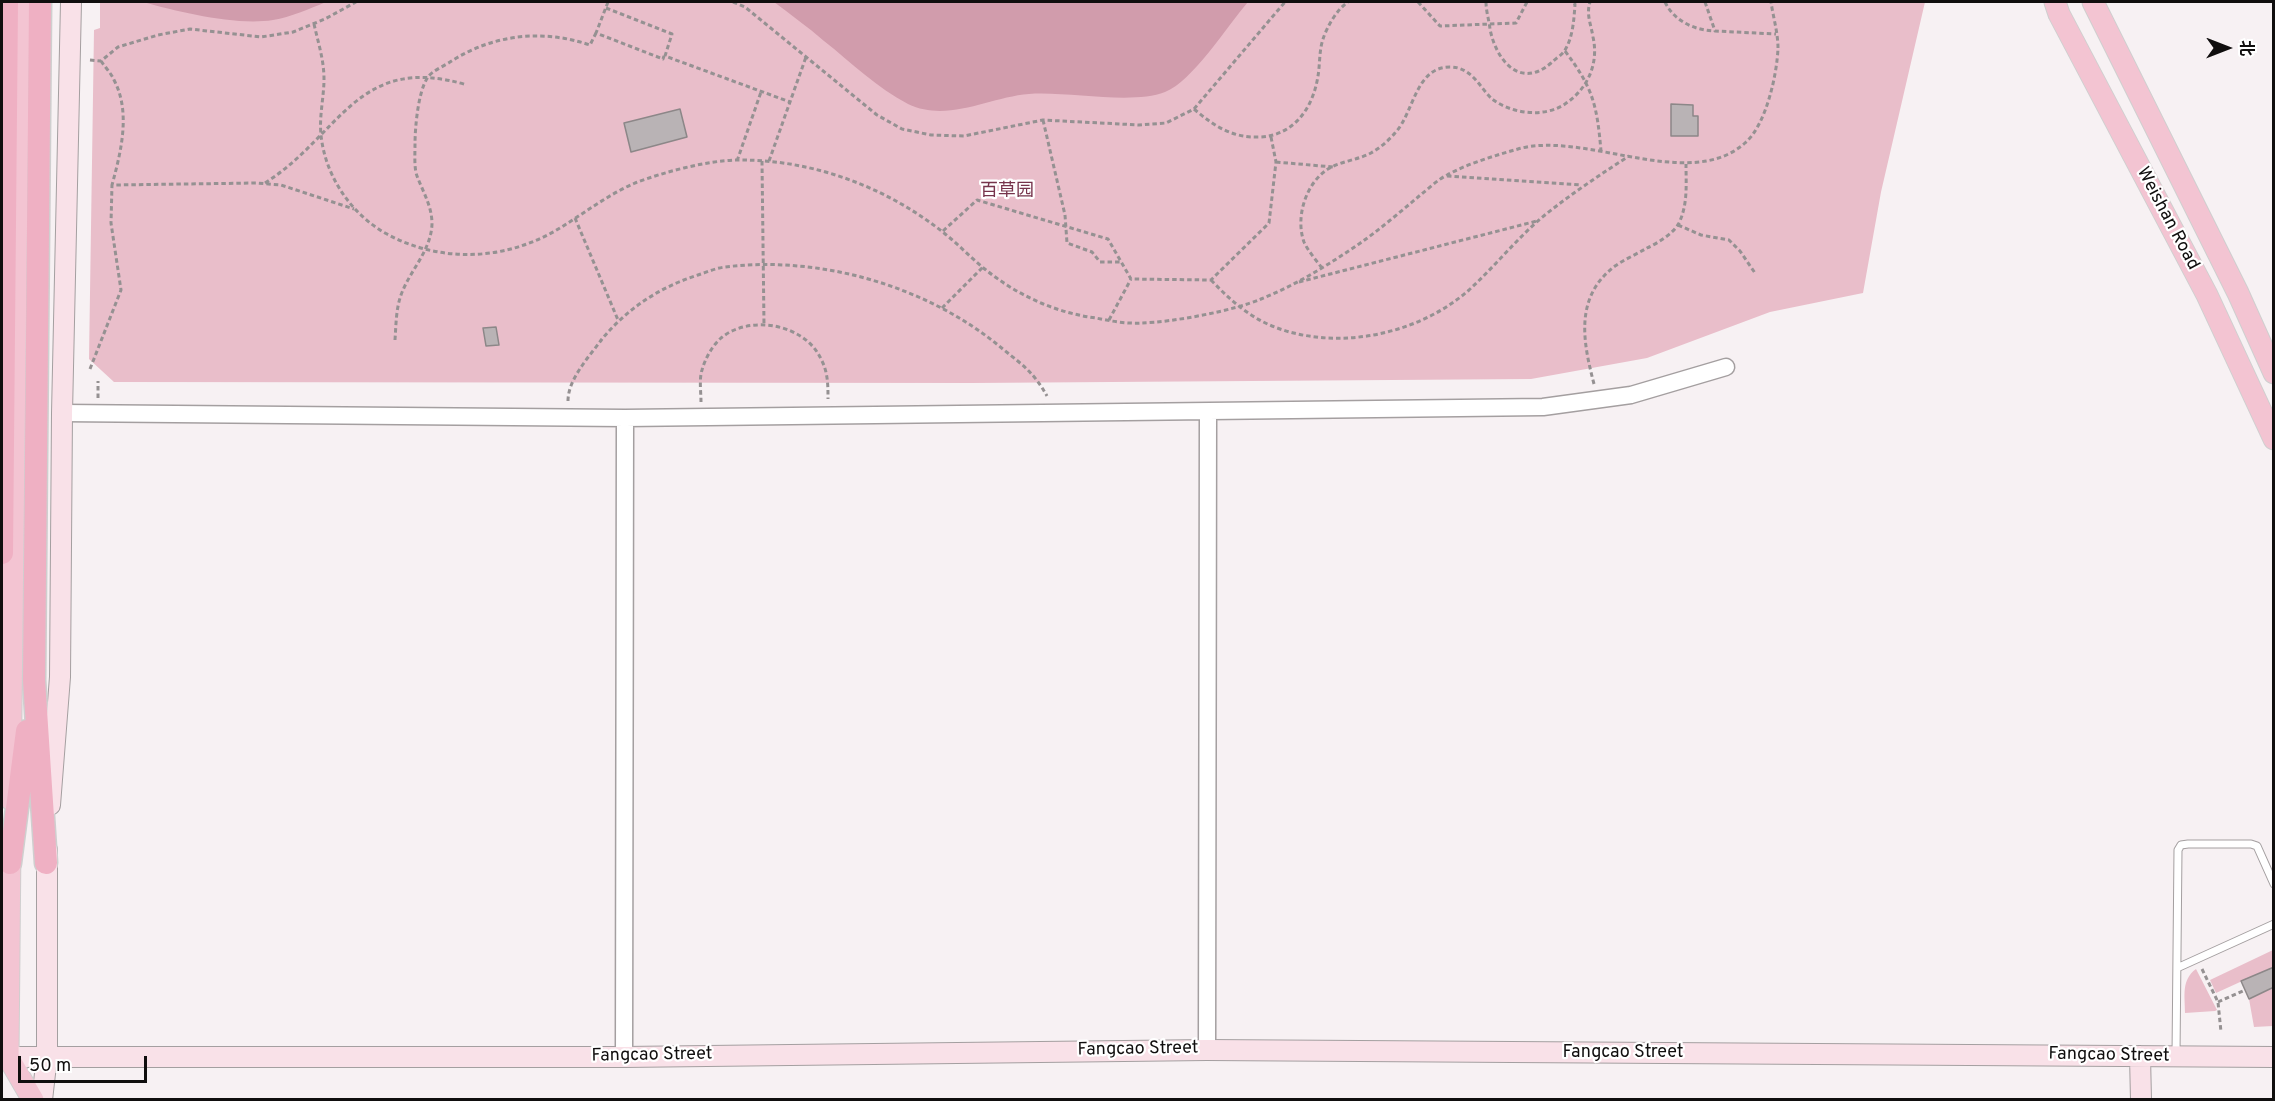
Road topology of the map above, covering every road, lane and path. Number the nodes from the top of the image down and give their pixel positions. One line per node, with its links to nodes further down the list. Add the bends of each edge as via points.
1 (40, 2): 84 (highway)
2 (356, 2): 20 (path)
3 (608, 2): 19 (path)
4 (733, 2): 27 (path)
5 (1285, 2): 34 (path)
6 (1348, 2): 37 (path, via 1341,7 1323,40 1318,79 1306,112 1291,128)
7 (1418, 2): 21 (path, via 1440,26)
8 (1486, 2): 21 (path)
9 (1527, 2): 21 (path, via 1516,22)
10 (1571, 2): 25 (path, via 1575,4 1574,16)
11 (1590, 2): 45 (path, bridge, via 1593,68 1588,80 1564,105 1547,111 1510,109 1462,71 1451,67 1436,70 1417,88 1400,128 1387,142 1370,154)
12 (1665, 2): 22 (path, via 1680,20 1701,30)
13 (1705, 2): 22 (path)
14 (1771, 2): 24 (path)
15 (2055, 2): 82 (main road, Weishan Road, via 2207,295)
16 (2093, 2): 73 (main road, Weishan Road)
17 (15, 4): 83 (highway); 85 (main road)
18 (71, 6): 76 (main road)
19 (606, 8): 23 (path); 26 (path, via 672,33)
20 (314, 24): 29 (path, via 261,37 190,29 118,47); 36 (path, via 324,77)
21 (1489, 24): 25 (path, via 1493,45 1516,72 1543,69)
22 (1715, 31): 24 (path)
23 (596, 33): 26 (path, via 663,59); 30 (path, via 590,45 544,35 490,42)
24 (1776, 33): 44 (path, via 1773,84 1749,141 1724,158)
25 (1564, 51): 38 (path, via 1592,93)
26 (664, 56): 32 (path)
27 (806, 57): 33 (path); 35 (path, via 877,115 902,129 964,136)
28 (90, 60): 29 (path)
29 (101, 60): 48 (path, via 115,81 122,112 123,143)
30 (428, 77): 31 (path); 36 (path, via 387,83 364,95); 56 (path, via 417,111 415,145 416,175 431,211)
31 (467, 85)
32 (761, 92): 33 (path); 40 (path)
33 (790, 102): 42 (path)
34 (1194, 109): 35 (path, via 1166,123 1139,125); 37 (path, via 1224,131 1247,138)
35 (1043, 120): 54 (path)
36 (321, 136): 47 (path); 50 (path, via 330,170)
37 (1271, 137): 43 (path)
38 (1601, 151): 39 (path); 46 (path, via 1533,145)
39 (1630, 156): 44 (path); 49 (path)
40 (737, 160): 41 (path); 51 (path, via 679,170 633,184)
41 (762, 161): 42 (path); 58 (path)
42 (770, 161): 55 (path, via 837,175 894,198)
43 (1276, 162): 45 (path); 63 (path, via 1269,223)
44 (1686, 164): 53 (path, via 1686,204)
45 (1333, 166): 60 (path, bridge, via 1317,178 1302,210 1304,242)
46 (1444, 176): 49 (path); 60 (path, via 1363,241)
47 (264, 184): 48 (path); 50 (path, via 281,185)
48 (112, 185): 72 (path, via 111,223 121,290)
49 (1583, 185): 52 (path)
50 (356, 210): 56 (path, via 380,230)
51 (575, 218): 56 (path, via 520,248 483,254); 67 (path)
52 (1539, 220): 64 (path); 65 (path, via 1468,290 1428,317 1386,333 1346,339 1305,335 1272,326)
53 (1678, 225): 61 (path, via 1701,235 1729,240); 74 (path, via 1657,243 1615,266 1597,284 1587,306 1584,333)
54 (1065, 226): 55 (path, via 977,200); 57 (path, via 1108,239); 57 (path, via 1067,243 1092,252 1100,262)
55 (942, 231): 59 (path)
56 (426, 250): 70 (path, via 401,295)
57 (1120, 262): 62 (path)
58 (763, 265): 66 (path, via 837,270); 67 (path, via 722,267 685,279 650,295); 69 (path)
59 (983, 267): 66 (path); 68 (path, via 1036,302)
60 (1322, 268): 64 (path)
61 (1755, 273)
62 (1131, 279): 63 (path); 68 (path)
63 (1211, 280): 65 (path)
64 (1294, 283): 65 (path, via 1258,301)
65 (1237, 306): 68 (path, via 1141,323)
66 (942, 308): 77 (path, via 984,333 1037,377)
67 (618, 320): 80 (path, via 568,390)
68 (1109, 320)
69 (764, 325): 78 (path, via 793,331 821,357 827,375); 79 (path, via 741,328 721,338 708,354 701,372)
70 (396, 340)
71 (1726, 367): 74 (street, via 1631,395)
72 (90, 369)
73 (2274, 373)
74 (1598, 400): 75 (street, via 1543,407)
75 (1208, 412): 77 (street); 94 (street)
76 (62, 413): 80 (street); 86 (main road, via 60,677)
77 (1056, 414): 78 (street)
78 (828, 416): 79 (street)
79 (701, 417): 81 (street)
80 (568, 418): 81 (street)
81 (625, 418): 98 (street)
82 (2274, 440)
83 (2, 553)
84 (34, 680): 85 (highway); 86 (highway)
85 (9, 863): 97 (main road)
86 (46, 863): 95 (main road)
87 (2274, 884): 90 (lane, via 2258,846 2181,845)
88 (2274, 924): 89 (lane)
89 (2197, 959): 90 (lane); 92 (path)
90 (2177, 968): 99 (lane)
91 (2245, 990): 92 (path)
92 (2218, 1002): 93 (path)
93 (2221, 1032)
94 (1207, 1050): 96 (main road, Fangcao Street); 98 (main road, Fangcao Street)
95 (47, 1056): 97 (main road, Fangcao Street); 98 (main road, Fangcao Street); 102 (main road)
96 (2140, 1056): 99 (main road, Fangcao Street); 103 (main road)
97 (4, 1057): 101 (main road)
98 (624, 1057)
99 (2176, 1057): 100 (main road, Fangcao Street)
100 (2274, 1057)
101 (33, 1100)
102 (42, 1100)
103 (2140, 1100)

